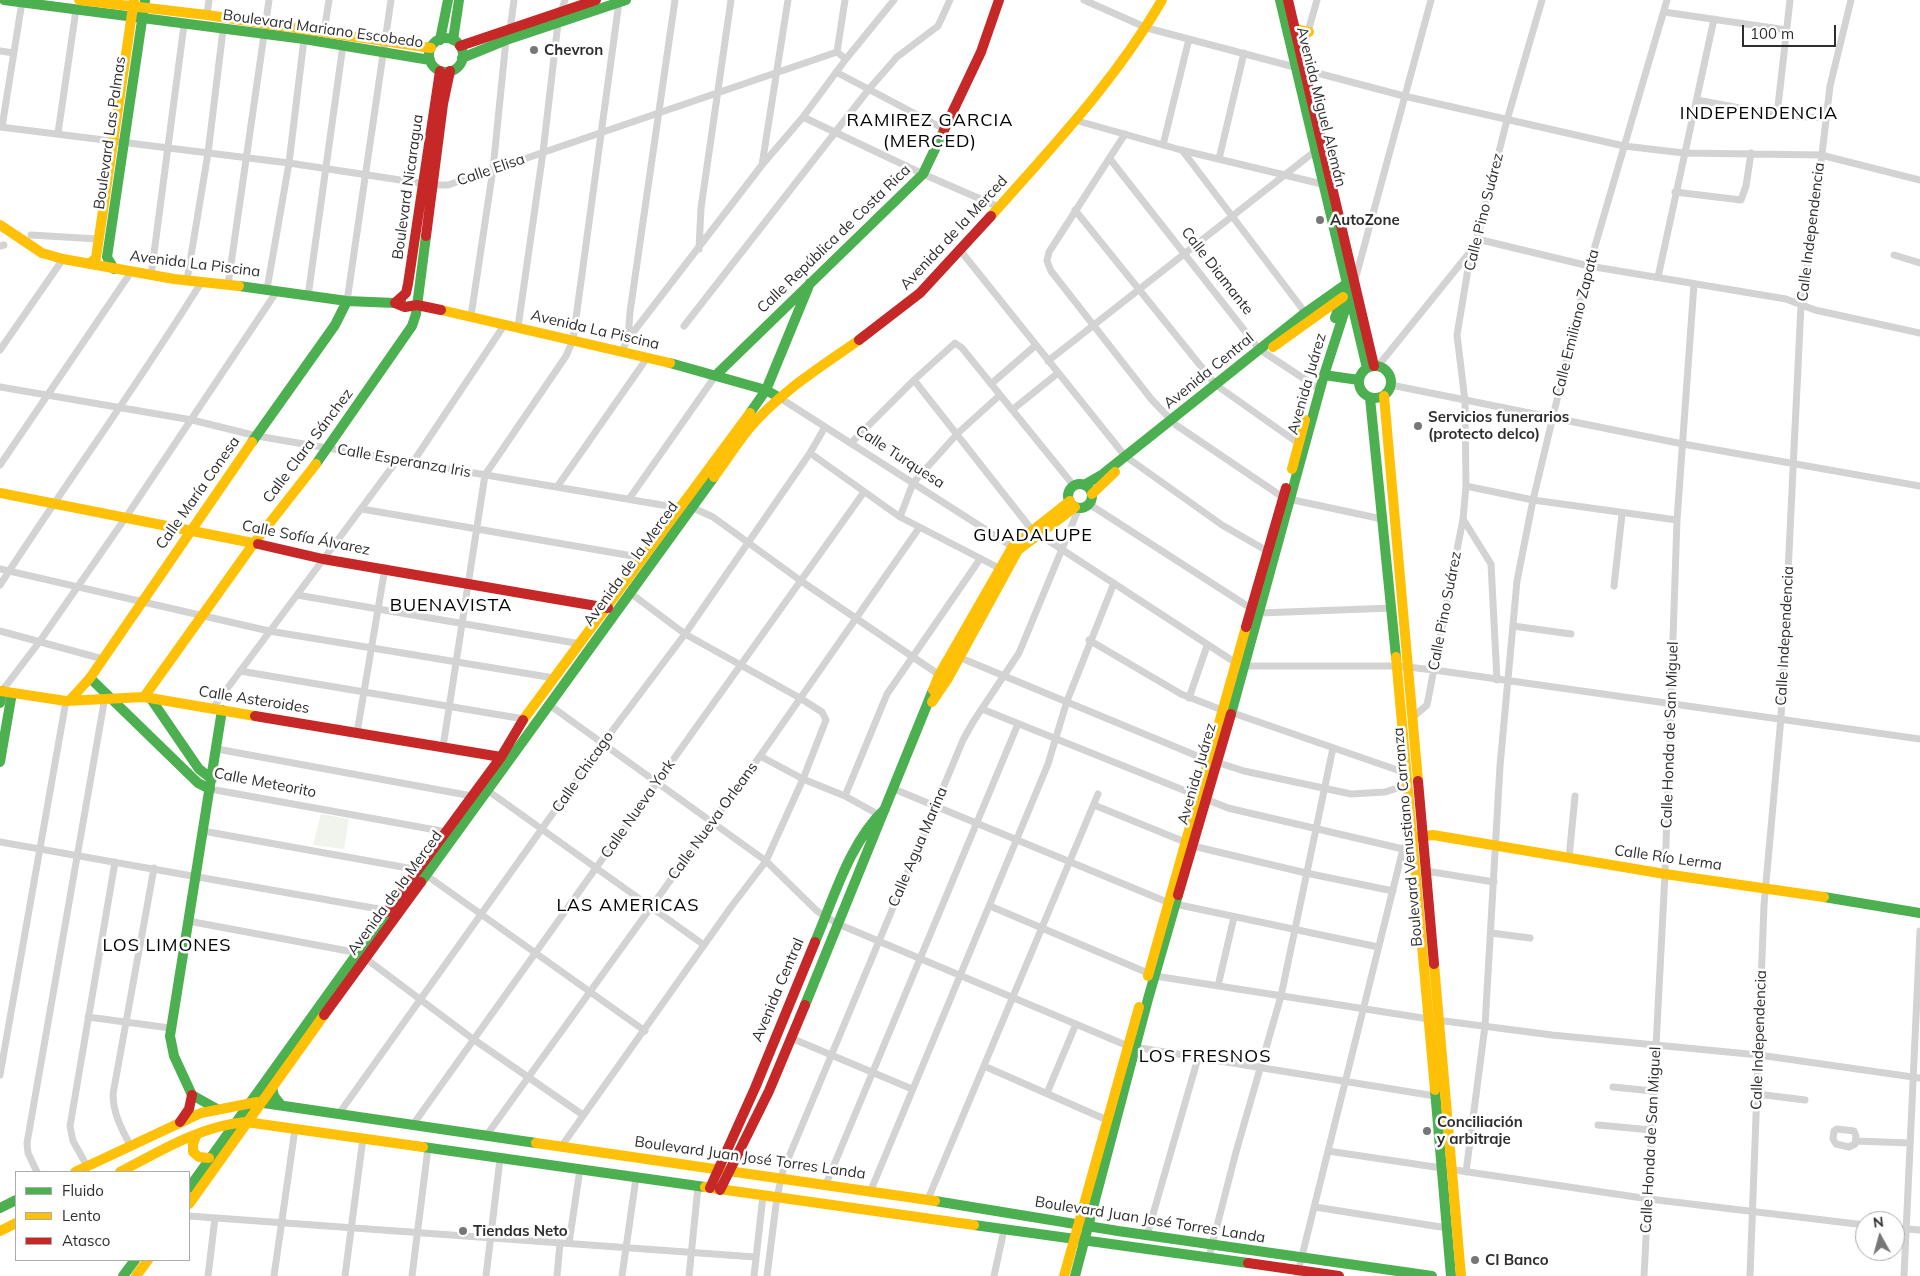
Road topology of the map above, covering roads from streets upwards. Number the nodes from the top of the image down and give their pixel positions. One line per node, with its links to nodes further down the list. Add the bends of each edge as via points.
1 (4, 0): 29 (street, Boulevard Mariano Escobedo)
2 (209, 0): 33 (street)
3 (269, 0): 37 (street)
4 (328, 0): 44 (street)
5 (391, 0): 53 (street)
6 (448, 0): 49 (street)
7 (459, 0): 51 (street)
8 (514, 0): 42 (street)
9 (565, 0): 34 (street)
10 (596, 0): 34 (street)
11 (675, 0): 71 (street)
12 (731, 0): 68 (street)
13 (788, 0): 66 (street)
14 (845, 0): 56 (street)
15 (894, 0): 61 (street)
16 (950, 0): 67 (street, via 938,26 896,56)
17 (999, 0): 78 (street, Calle República de Costa Rica, via 981,52)
18 (1084, 0): 39 (street)
19 (1162, 0): 39 (street, Avenida de la Merced)
20 (1280, 0): 63 (street, Avenida Miguel Alemán)
21 (1288, 0): 40 (street, Avenida Miguel Alemán)
22 (1318, 0): 45 (street)
23 (1431, 0): 69 (street)
24 (1542, 0): 75 (street, Calle Pino Suárez)
25 (1667, 0): 32 (street, Calle Emiliano Zapata)
26 (1790, 0): 43 (street)
27 (1852, 0): 74 (street, Calle Independencia, via 1835,60)
28 (622, 1): 34 (street); 80 (street)
29 (22, 2): 31 (street, Boulevard Mariano Escobedo); 57 (street)
30 (139, 4): 31 (street, Boulevard Mariano Escobedo); 33 (street, Boulevard Mariano Escobedo); 35 (street, Boulevard Las Palmas)
31 (77, 5): 35 (street, Boulevard Mariano Escobedo); 79 (street)
32 (1664, 12): 36 (street); 86 (street, Calle Emiliano Zapata)
33 (207, 15): 37 (street, Boulevard Mariano Escobedo)
34 (560, 17): 42 (street); 50 (street); 90 (street)
35 (137, 19): 38 (street, Boulevard Mariano Escobedo); 83 (street, Boulevard Las Palmas); 84 (street, Boulevard Las Palmas)
36 (1714, 19): 43 (street); 70 (street)
37 (266, 23): 44 (street, Boulevard Mariano Escobedo); 46 (street)
38 (184, 25): 41 (street, Boulevard Mariano Escobedo); 88 (street)
39 (1146, 28): 48 (street); 76 (street, Avenida de la Merced)
40 (1296, 29): 45 (street); 59 (street, Avenida Miguel Alemán)
41 (223, 30): 46 (street, Boulevard Mariano Escobedo); 91 (street)
42 (510, 30): 51 (street)
43 (1787, 30): 72 (street)
44 (324, 32): 53 (street, Boulevard Mariano Escobedo)
45 (1309, 32): 59 (street)
46 (265, 35): 47 (street, Boulevard Mariano Escobedo); 95 (street)
47 (304, 39): 52 (street, Boulevard Mariano Escobedo); 98 (street)
48 (1189, 39): 58 (street); 85 (street)
49 (440, 40): 51 (street); 54 (street)
50 (506, 40): 60 (street); 101 (street)
51 (457, 43): 60 (street)
52 (343, 45): 53 (street, Boulevard Mariano Escobedo); 100 (street)
53 (384, 46): 54 (street, Boulevard Mariano Escobedo); 62 (street, Boulevard Mariano Escobedo); 102 (street)
54 (431, 48): 62 (street)
55 (0, 51): 57 (street)
56 (837, 52): 61 (street); 66 (street, Calle Elisa)
57 (14, 53): 77 (street)
58 (1244, 53): 63 (street); 97 (street)
59 (1302, 54): 63 (street, Avenida Miguel Alemán)
60 (462, 58): 64 (street, via 458,66)
61 (846, 59): 65 (street)
62 (430, 60): 64 (street)
63 (1301, 69): 69 (street); 87 (street, Avenida Miguel Alemán)
64 (445, 71): 106 (street, Boulevard Nicaragua, via 443,104)
65 (836, 72): 67 (street); 73 (street)
66 (776, 73): 68 (street, Calle Elisa); 99 (street)
67 (869, 89): 78 (street); 81 (street)
68 (718, 92): 71 (street, Calle Elisa); 116 (street, via 701,208)
69 (1404, 96): 75 (street); 137 (street)
70 (1697, 100): 72 (street); 92 (street)
71 (659, 113): 80 (street, Calle Elisa); 150 (street)
72 (1777, 115): 74 (street)
73 (804, 117): 81 (street); 99 (street)
74 (1824, 118): 94 (street, Calle Independencia)
75 (1507, 120): 86 (street); 115 (street, Calle Pino Suárez)
76 (1078, 121): 82 (street); 109 (street, Avenida de la Merced)
77 (1, 127): 79 (street, Calle Elisa)
78 (944, 129): 103 (street, Calle República de Costa Rica)
79 (58, 133): 83 (street, Calle Elisa)
80 (600, 133): 90 (street, Calle Elisa); 151 (street)
81 (836, 134): 103 (street); 147 (street)
82 (1125, 134): 85 (street); 96 (street)
83 (113, 141): 84 (street, Calle Elisa); 114 (street, Boulevard Las Palmas)
84 (124, 142): 88 (street, Calle Elisa); 122 (street, Boulevard Las Palmas)
85 (1163, 145): 89 (street)
86 (1624, 146): 92 (street); 125 (street, Calle Emiliano Zapata)
87 (1320, 147): 104 (street); 107 (street, Avenida Miguel Alemán)
88 (169, 148): 91 (street, Calle Elisa); 128 (street)
89 (1182, 150): 97 (street); 111 (street)
90 (543, 152): 101 (street, Calle Elisa); 148 (street)
91 (208, 153): 95 (street, Calle Elisa); 130 (street)
92 (1684, 153): 93 (street); 108 (street)
93 (1751, 153): 94 (street); 108 (street, via 1741,200)
94 (1820, 155): 105 (street); 141 (street, Calle Independencia, via 1814,222)
95 (247, 158): 98 (street, Calle Elisa); 134 (street)
96 (1110, 159): 110 (street); 119 (street, Calle Diamante)
97 (1219, 159): 104 (street)
98 (289, 163): 100 (street, Calle Elisa); 136 (street)
99 (762, 165): 116 (street)
100 (326, 170): 102 (street, Calle Elisa); 138 (street)
101 (493, 170): 106 (street, Calle Elisa, via 452,184); 143 (street)
102 (366, 174): 106 (street, Calle Elisa); 139 (street)
103 (923, 174): 109 (street); 132 (street, Calle República de Costa Rica)
104 (1284, 174): 107 (street); 111 (street)
105 (1920, 180)
106 (428, 184): 140 (street, Boulevard Nicaragua, via 406,293); 142 (street, Boulevard Nicaragua)
107 (1329, 186): 137 (street, Avenida Miguel Alemán)
108 (1675, 192): 129 (street)
109 (1000, 207): 117 (street, Avenida de la Merced)
110 (1075, 210): 135 (street); 146 (street, via 1049,252 1047,261 1051,271)
111 (1232, 215): 119 (street); 144 (street)
112 (0, 225): 121 (street, Avenida La Piscina, via 42,253)
113 (31, 235): 114 (street)
114 (98, 239): 123 (street, Boulevard Las Palmas)
115 (1477, 239): 118 (street, Calle Pino Suárez); 125 (street)
116 (699, 250): 150 (street)
117 (960, 250): 152 (street); 173 (street, Avenida de la Merced, via 906,305)
118 (1471, 251): 158 (street); 175 (street, Calle Pino Suárez, via 1457,335)
119 (1184, 254): 135 (street); 154 (street, Calle Diamante)
120 (1894, 255): 124 (street)
121 (63, 259): 123 (street, Avenida La Piscina); 153 (street)
122 (107, 260): 123 (street); 126 (street)
123 (92, 261): 126 (street, Avenida La Piscina)
124 (1920, 263)
125 (1589, 266): 129 (street); 178 (street, Calle Emiliano Zapata)
126 (114, 269): 127 (street, Avenida La Piscina)
127 (131, 272): 128 (street, Avenida La Piscina); 170 (street)
128 (151, 276): 130 (street, Avenida La Piscina)
129 (1658, 277): 133 (street)
130 (187, 280): 131 (street, Avenida La Piscina)
131 (202, 282): 134 (street, Avenida La Piscina); 176 (street)
132 (810, 283): 160 (street, Calle República de Costa Rica); 169 (street, Avenida de la Merced)
133 (1694, 284): 141 (street); 186 (street, Calle Honda de San Miguel)
134 (228, 285): 136 (street, Avenida La Piscina)
135 (1138, 289): 146 (street); 168 (street)
136 (272, 290): 138 (street, Avenida La Piscina); 179 (street)
137 (1350, 290): 144 (street, Avenida Central); 144 (street, Avenida Central); 158 (street, Avenida Miguel Alemán); 161 (street, Avenida Juárez); 165 (street, Avenida Juárez)
138 (308, 296): 139 (street, Avenida La Piscina)
139 (347, 301): 140 (street, Avenida La Piscina); 183 (street, Calle María Conesa, via 340,317)
140 (395, 302): 142 (street, Avenida La Piscina, via 407,298)
141 (1801, 304): 149 (street, via 1815,310); 192 (street, Calle Independencia)
142 (417, 305): 143 (street, Avenida La Piscina); 187 (street, Calle Clara Sánchez, via 415,320 408,332)
143 (470, 316): 145 (street, Avenida La Piscina)
144 (1307, 316): 154 (street, Avenida Central)
145 (505, 324): 148 (street, Avenida La Piscina); 191 (street)
146 (1092, 324): 157 (street); 180 (street)
147 (684, 326)
148 (518, 327): 151 (street, Avenida La Piscina)
149 (1920, 333)
150 (628, 339): 155 (street)
151 (572, 340): 155 (street, Avenida La Piscina); 194 (street, via 566,356)
152 (1036, 345): 157 (street); 164 (street)
153 (0, 350)
154 (1262, 351): 165 (street, Calle Diamante); 168 (street, Avenida Central)
155 (622, 352): 156 (street, Avenida La Piscina)
156 (647, 358): 160 (street, Avenida La Piscina); 197 (street)
157 (1048, 361): 159 (street)
158 (1373, 367): 163 (street, via 1362,372); 166 (street, via 1390,375)
159 (1058, 373): 177 (street); 190 (street)
160 (716, 375): 169 (street, Avenida La Piscina); 202 (street)
161 (1324, 375): 163 (street); 204 (street, Avenida Juárez)
162 (914, 380): 164 (street, via 950,344 955,343); 182 (street); 184 (street)
163 (1359, 380): 174 (street, via 1361,391)
164 (991, 384): 171 (street)
165 (1315, 386): 185 (street, Avenida Juárez)
166 (1391, 386): 172 (street); 175 (street)
167 (0, 387): 170 (street, Calle Esperanza Iris)
168 (1218, 387): 180 (street, Avenida Central); 185 (street)
169 (766, 390): 173 (street, Calle Turquesa); 208 (street, Avenida de la Merced)
170 (49, 394): 176 (street, Calle Esperanza Iris); 193 (street)
171 (1000, 395): 177 (street); 182 (street)
172 (1384, 396): 174 (street); 264 (street, Boulevard Venustiano Carranza)
173 (780, 398): 181 (street, Calle Turquesa); 208 (street, Avenida de la Merced, via 748,430)
174 (1370, 398): 213 (street, Boulevard Venustiano Carranza)
175 (1465, 401): 178 (street); 198 (street, Calle Pino Suárez)
176 (121, 408): 179 (street, Calle Esperanza Iris); 206 (street)
177 (1012, 410): 196 (street)
178 (1553, 417): 186 (street); 205 (street, Calle Emiliano Zapata)
179 (192, 420): 183 (street, Calle Esperanza Iris); 211 (street)
180 (1173, 423): 190 (street, Avenida Central); 204 (street)
181 (825, 427): 184 (street, Calle Turquesa); 188 (street, Calle Chicago)
182 (958, 433): 195 (street); 219 (street)
183 (257, 436): 187 (street, Calle Esperanza Iris); 217 (street, Calle María Conesa)
184 (851, 443): 195 (street, Calle Turquesa)
185 (1298, 443): 204 (street, Avenida Juárez)
186 (1683, 444): 192 (street); 215 (street, Calle Honda de San Miguel)
187 (328, 448): 189 (street, Calle Esperanza Iris); 221 (street, Calle Clara Sánchez)
188 (810, 453): 200 (street); 220 (street, Calle Chicago)
189 (398, 459): 191 (street, Calle Esperanza Iris); 209 (street)
190 (1127, 459): 196 (street, Avenida Central); 203 (street, Avenida Central); 224 (street, via 1222,525)
191 (413, 462): 194 (street, Calle Esperanza Iris)
192 (1795, 462): 199 (street); 289 (street, Calle Independencia)
193 (0, 465)
194 (485, 475): 197 (street, Calle Esperanza Iris); 218 (street)
195 (913, 483): 212 (street); 222 (street, Calle Turquesa)
196 (1079, 485): 203 (street); 207 (street, via 1069,493)
197 (557, 486): 202 (street, Calle Esperanza Iris)
198 (1466, 486): 205 (street); 214 (street, Calle Pino Suárez)
199 (1920, 486)
200 (864, 492): 212 (street); 232 (street, Calle Nueva York)
201 (0, 493): 206 (street, Calle Sofía Álvarez)
202 (628, 498): 208 (street, Calle Esperanza Iris)
203 (1091, 499): 207 (street, Avenida Central); 244 (street)
204 (1287, 499): 213 (street); 224 (street, Avenida Juárez); 244 (street, Avenida Juárez)
205 (1533, 500): 210 (street); 248 (street, Calle Emiliano Zapata)
206 (53, 504): 211 (street, Calle Sofía Álvarez); 231 (street)
207 (1075, 505): 219 (street, Avenida Central); 223 (street, Calle Agua Marina)
208 (687, 506): 220 (street, Calle Esperanza Iris, via 713,517); 225 (street, Avenida de la Merced); 238 (street, Avenida de la Merced)
209 (362, 509): 218 (street); 226 (street)
210 (1622, 514): 215 (street); 237 (street)
211 (126, 517): 217 (street, Calle Sofía Álvarez); 236 (street)
212 (900, 517): 216 (street)
213 (1382, 519): 243 (street, Boulevard Venustiano Carranza)
214 (1464, 519): 265 (street, Calle Pino Suárez); 271 (street, via 1491,564)
215 (1677, 520): 281 (street, Calle Honda de San Miguel)
216 (919, 528): 227 (street); 246 (street, Calle Nueva Orleans)
217 (190, 530): 221 (street, Calle Sofía Álvarez); 240 (street, Calle María Conesa)
218 (477, 530): 225 (street); 233 (street)
219 (1035, 532): 222 (street, Avenida Central); 223 (street)
220 (749, 542): 232 (street, Calle Esperanza Iris); 251 (street, Calle Chicago)
221 (254, 543): 226 (street, Calle Sofía Álvarez); 245 (street, Calle Clara Sánchez)
222 (1015, 548): 229 (street, Avenida Central); 258 (street, Avenida Central)
223 (1062, 550): 234 (street); 268 (street, Calle Agua Marina, via 1022,647)
224 (1268, 552): 244 (street, Avenida Juárez)
225 (644, 558): 242 (street, Avenida de la Merced)
226 (323, 559): 228 (street, Calle Sofía Álvarez); 239 (street)
227 (980, 559): 229 (street); 259 (street)
228 (385, 568): 233 (street, Calle Sofía Álvarez); 241 (street)
229 (999, 568): 258 (street, Avenida Central)
230 (0, 570): 231 (street)
231 (9, 571): 235 (street); 236 (street)
232 (801, 581): 246 (street, Calle Esperanza Iris); 262 (street, Calle Nueva York)
233 (468, 583): 242 (street, Calle Sofía Álvarez); 247 (street)
234 (1114, 583): 253 (street); 256 (street)
235 (0, 585)
236 (78, 586): 240 (street); 254 (street)
237 (1614, 586)
238 (629, 592): 251 (street); 283 (street, Avenida de la Merced)
239 (297, 595): 241 (street); 250 (street)
240 (141, 601): 245 (street); 260 (street, Calle María Conesa)
241 (378, 608): 247 (street); 257 (street)
242 (608, 608): 255 (street, Avenida de la Merced)
243 (1392, 608): 244 (street); 264 (street, Boulevard Venustiano Carranza)
244 (1256, 611): 263 (street, Avenida Juárez)
245 (204, 615): 250 (street); 276 (street, Calle Clara Sánchez)
246 (857, 618): 259 (street, Calle Esperanza Iris); 277 (street, Calle Nueva Orleans)
247 (461, 623): 255 (street); 261 (street)
248 (1512, 626): 252 (street); 272 (street, Calle Emiliano Zapata)
249 (0, 631): 254 (street)
250 (269, 631): 257 (street); 266 (street)
251 (685, 634): 262 (street); 295 (street, Calle Chicago)
252 (1571, 634)
253 (1089, 640): 278 (street); 280 (street)
254 (40, 641): 260 (street); 273 (street)
255 (581, 644): 270 (street, Avenida de la Merced)
256 (1207, 646): 263 (street); 278 (street)
257 (371, 647): 261 (street); 274 (street)
258 (955, 656): 267 (street, Avenida Central); 268 (street)
259 (912, 657): 267 (street, Calle Esperanza Iris); 313 (street, via 880,707)
260 (103, 659): 269 (street, Calle María Conesa)
261 (455, 662): 270 (street); 284 (street)
262 (742, 664): 277 (street); 305 (street, Calle Nueva York)
263 (1240, 665): 264 (street); 287 (street, Avenida Juárez)
264 (1403, 667): 265 (street); 288 (street, Boulevard Venustiano Carranza); 303 (street, Boulevard Venustiano Carranza)
265 (1434, 670): 271 (street); 288 (street, Calle Pino Suárez, via 1426,705)
266 (240, 671): 274 (street); 286 (street)
267 (943, 677): 310 (street, Avenida Central)
268 (1005, 677): 280 (street); 285 (street, Calle Agua Marina)
269 (90, 678): 275 (street, Calle Meteorito); 279 (street, Calle María Conesa)
270 (554, 678): 290 (street, Avenida de la Merced)
271 (1497, 680): 272 (street)
272 (1507, 681): 281 (street); 330 (street, Calle Emiliano Zapata)
273 (5, 692): 279 (street, Calle Asteroides); 282 (street); 302 (street)
274 (362, 692): 284 (street); 292 (street)
275 (108, 697): 276 (street, Calle Asteroides); 279 (street, Calle Asteroides); 306 (street, Calle Meteorito, via 192,777 204,787); 333 (street)
276 (147, 698): 286 (street, Calle Asteroides); 306 (street, Calle Meteorito)
277 (800, 698): 299 (street, Calle Nueva Orleans); 304 (street, via 825,715 825,724)
278 (1189, 698): 287 (street)
279 (68, 700): 331 (street)
280 (1067, 701): 293 (street); 301 (street)
281 (1671, 702): 289 (street); 344 (street, Calle Honda de San Miguel)
282 (0, 703)
283 (548, 704): 295 (street); 309 (street, Avenida de la Merced)
284 (449, 707): 290 (street); 296 (street)
285 (982, 709): 291 (street); 317 (street, Calle Agua Marina, via 968,729)
286 (217, 710): 292 (street, Calle Asteroides); 298 (street)
287 (1226, 711): 297 (street); 301 (street, Avenida Juárez)
288 (1413, 717): 325 (street, Boulevard Venustiano Carranza)
289 (1781, 718): 294 (street); 348 (street, Calle Independencia)
290 (524, 719): 300 (street, Avenida de la Merced)
291 (1018, 724): 293 (street); 320 (street)
292 (357, 733): 296 (street, Calle Asteroides)
293 (1056, 739): 315 (street); 327 (street)
294 (1920, 739)
295 (603, 743): 305 (street); 321 (street, Calle Chicago)
296 (443, 747): 300 (street, Calle Asteroides)
297 (1333, 748): 303 (street); 308 (street)
298 (217, 749): 306 (street); 312 (street)
299 (760, 756): 304 (street); 319 (street, Calle Nueva Orleans)
300 (501, 757): 312 (street, Avenida de la Merced)
301 (1212, 761): 308 (street); 315 (street, Avenida Juárez)
302 (0, 762)
303 (1406, 773): 307 (street, Boulevard Venustiano Carranza)
304 (803, 779): 313 (street); 335 (street)
305 (656, 782): 319 (street); 339 (street, Calle Nueva York)
306 (211, 784): 323 (street); 324 (street, Calle Meteorito)
307 (1407, 785): 308 (street, via 1368,794); 326 (street, Boulevard Venustiano Carranza)
308 (1324, 789): 322 (street)
309 (488, 790): 321 (street); 341 (street, Avenida de la Merced)
310 (894, 790): 317 (street); 318 (street, Avenida Central)
311 (1098, 794): 316 (street)
312 (472, 796): 324 (street, Avenida de la Merced)
313 (845, 796): 318 (street)
314 (1575, 796): 334 (street)
315 (1202, 799): 322 (street); 329 (street, Avenida Juárez)
316 (1094, 805): 329 (street); 337 (street)
317 (935, 807): 320 (street); 365 (street, Calle Agua Marina)
318 (882, 814): 342 (street, Avenida Central); 346 (street, Avenida Central)
319 (712, 822): 335 (street); 352 (street, Calle Nueva Orleans)
320 (976, 822): 327 (street); 370 (street)
321 (544, 828): 339 (street); 355 (street, Calle Chicago)
322 (1315, 830): 332 (street); 343 (street)
323 (203, 831): 341 (street); 345 (street)
324 (447, 832): 341 (street, Avenida de la Merced)
325 (1423, 836): 326 (street, Calle Río Lerma); 330 (street, Calle Río Lerma); 340 (street, Boulevard Venustiano Carranza)
326 (1412, 838): 332 (street); 380 (street, Boulevard Venustiano Carranza)
327 (1017, 841): 337 (street); 351 (street)
328 (0, 842): 331 (street)
329 (1189, 844): 343 (street); 350 (street, Avenida Juárez)
330 (1496, 845): 334 (street, Calle Río Lerma); 347 (street, Calle Emiliano Zapata)
331 (39, 848): 333 (street); 396 (street)
332 (1403, 849): 349 (street)
333 (78, 856): 336 (street); 442 (street, via 27,1143)
334 (1569, 858): 344 (street, Calle Río Lerma)
335 (766, 861): 357 (street); 366 (street)
336 (115, 862): 338 (street); 379 (street)
337 (1071, 863): 350 (street); 360 (street)
338 (154, 868): 345 (street); 381 (street)
339 (597, 868): 352 (street); 368 (street, Calle Nueva York)
340 (1426, 871): 347 (street); 380 (street, Boulevard Venustiano Carranza)
341 (422, 872): 353 (street, Avenida de la Merced); 355 (street); 369 (street, Avenida de la Merced)
342 (845, 872): 346 (street); 357 (street, Avenida Central)
343 (1306, 874): 349 (street); 361 (street)
344 (1665, 874): 348 (street, Calle Río Lerma); 388 (street, Calle Honda de San Miguel)
345 (195, 875): 353 (street); 358 (street)
346 (858, 877): 359 (street, Avenida Central)
347 (1494, 882): 363 (street, Calle Emiliano Zapata)
348 (1766, 886): 354 (street, Calle Río Lerma); 391 (street, Calle Independencia)
349 (1393, 891): 367 (street)
350 (1171, 903): 356 (street); 372 (street, Avenida Juárez)
351 (990, 906): 360 (street); 371 (street)
352 (651, 907): 366 (street); 374 (street, Calle Nueva Orleans)
353 (390, 911): 369 (street, Avenida de la Merced)
354 (1920, 913)
355 (482, 914): 368 (street); 377 (street, Calle Chicago)
356 (1234, 917): 361 (street); 373 (street)
357 (825, 918): 359 (street); 428 (street, Avenida Central)
358 (188, 921): 369 (street); 384 (street)
359 (838, 924): 365 (street); 386 (street, Avenida Central)
360 (1043, 929): 372 (street); 376 (street)
361 (1295, 929): 367 (street); 375 (street)
362 (1920, 931): 398 (street)
363 (1491, 933): 364 (street); 383 (street, Calle Emiliano Zapata)
364 (1530, 938)
365 (878, 940): 370 (street); 390 (street, Calle Agua Marina)
366 (704, 945): 385 (street)
367 (1378, 947): 378 (street)
368 (535, 952): 374 (street); 387 (street, Calle Nueva York)
369 (362, 956): 377 (street); 400 (street, Avenida de la Merced); 410 (street, Avenida de la Merced)
370 (920, 957): 371 (street); 395 (street)
371 (960, 975): 376 (street); 402 (street)
372 (1152, 975): 373 (street); 389 (street, Avenida Juárez)
373 (1218, 986): 375 (street)
374 (590, 991): 385 (street); 397 (street, Calle Nueva Orleans)
375 (1281, 996): 378 (street); 394 (street)
376 (1014, 998): 382 (street); 393 (street)
377 (420, 1000): 387 (street); 413 (street, Calle Chicago)
378 (1363, 1009): 380 (street); 399 (street)
379 (88, 1017): 381 (street); 438 (street, via 70,1126 73,1141)
380 (1434, 1020): 383 (street); 407 (street, Boulevard Venustiano Carranza); 441 (street, Boulevard Venustiano Carranza)
381 (125, 1023): 384 (street); 430 (street, via 113,1105)
382 (1076, 1024): 389 (street); 404 (street)
383 (1485, 1026): 388 (street, via 1552,1036); 446 (street, Calle Emiliano Zapata)
384 (170, 1028): 405 (street, via 174,1056)
385 (645, 1031): 414 (street)
386 (791, 1038): 390 (street); 434 (street, Avenida Central)
387 (473, 1039): 397 (street); 420 (street, Calle Nueva York)
388 (1656, 1045): 391 (street); 403 (street, Calle Honda de San Miguel)
389 (1132, 1047): 392 (street); 415 (street, Avenida Juárez); 469 (street, Avenida Juárez)
390 (832, 1054): 395 (street); 448 (street, Calle Agua Marina)
391 (1759, 1055): 398 (street); 406 (street, Calle Independencia)
392 (1198, 1058): 394 (street); 477 (street)
393 (984, 1066): 404 (street); 457 (street)
394 (1261, 1068): 399 (street); 482 (street)
395 (873, 1072): 402 (street); 449 (street)
396 (0, 1075)
397 (528, 1076): 414 (street); 424 (street, Calle Nueva Orleans)
398 (1917, 1077): 429 (street)
399 (1345, 1080): 407 (street); 435 (street)
400 (272, 1087): 409 (street, Avenida de la Merced); 411 (street)
401 (1613, 1087): 403 (street)
402 (912, 1089): 454 (street)
403 (1653, 1092): 422 (street, Calle Honda de San Miguel)
404 (1047, 1093): 415 (street)
405 (192, 1094): 412 (street); 416 (street, via 189,1109)
406 (1757, 1094): 408 (street); 463 (street, Calle Independencia)
407 (1435, 1096): 439 (street, Boulevard Venustiano Carranza)
408 (1805, 1100)
409 (262, 1101): 410 (street, Boulevard Juan José Torres Landa); 411 (street, Boulevard Juan José Torres Landa); 417 (street, Avenida de la Merced)
410 (248, 1103): 412 (street, Boulevard Juan José Torres Landa); 417 (street, Avenida de la Merced)
411 (281, 1105): 413 (street, Boulevard Juan José Torres Landa)
412 (217, 1109): 416 (street, Boulevard Juan José Torres Landa)
413 (338, 1114): 418 (street, Boulevard Juan José Torres Landa)
414 (583, 1115): 432 (street)
415 (1106, 1120): 469 (street, Avenida Juárez)
416 (180, 1122): 430 (street, Boulevard Juan José Torres Landa)
417 (241, 1122): 421 (street, Boulevard Juan José Torres Landa); 423 (street, Boulevard Juan José Torres Landa); 436 (street, Avenida de la Merced); 460 (street, Avenida de la Merced)
418 (394, 1123): 420 (street, Boulevard Juan José Torres Landa); 427 (street, via 395,1134)
419 (1598, 1125): 422 (street)
420 (412, 1126): 424 (street, Boulevard Juan José Torres Landa); 431 (street, via 407,1138)
421 (296, 1129): 425 (street, Boulevard Juan José Torres Landa); 466 (street)
422 (1651, 1130): 458 (street, Calle Honda de San Miguel)
423 (197, 1134): 436 (street, via 192,1146 193,1154); 444 (street, Boulevard Juan José Torres Landa)
424 (486, 1136): 432 (street, Boulevard Juan José Torres Landa)
425 (363, 1138): 427 (street, Boulevard Juan José Torres Landa); 470 (street)
426 (1856, 1141): 429 (street)
427 (389, 1142): 431 (street, Boulevard Juan José Torres Landa)
428 (731, 1144): 434 (street); 445 (street, Avenida Central)
429 (1910, 1144): 472 (street)
430 (130, 1145): 438 (street, Boulevard Juan José Torres Landa)
431 (409, 1145): 433 (street, Boulevard Juan José Torres Landa)
432 (561, 1147): 445 (street, Boulevard Juan José Torres Landa)
433 (428, 1148): 437 (street, Boulevard Juan José Torres Landa); 476 (street)
434 (742, 1148): 445 (street, Avenida Central)
435 (1328, 1151): 439 (street); 462 (street)
436 (209, 1158): 450 (street, Avenida de la Merced)
437 (500, 1159): 440 (street, Boulevard Juan José Torres Landa); 478 (street)
438 (87, 1166): 443 (street, Boulevard Juan José Torres Landa)
439 (1442, 1168): 441 (street); 471 (street, Boulevard Venustiano Carranza)
440 (580, 1170): 447 (street, Boulevard Juan José Torres Landa); 481 (street)
441 (1453, 1170): 446 (street); 509 (street, Boulevard Venustiano Carranza)
442 (37, 1171)
443 (78, 1171)
444 (122, 1171)
445 (725, 1171): 448 (street, Boulevard Juan José Torres Landa); 453 (street, Avenida Central)
446 (1466, 1172): 458 (street)
447 (636, 1178): 451 (street, Boulevard Juan José Torres Landa); 483 (street)
448 (781, 1180): 449 (street, Boulevard Juan José Torres Landa); 452 (street, via 838,1192); 456 (street, Calle Agua Marina)
449 (826, 1184): 452 (street, Boulevard Juan José Torres Landa)
450 (190, 1186)
451 (698, 1187): 453 (street, Boulevard Juan José Torres Landa); 484 (street)
452 (856, 1188): 454 (street, Boulevard Juan José Torres Landa)
453 (715, 1189): 455 (street, Boulevard Juan José Torres Landa)
454 (870, 1190): 457 (street, Boulevard Juan José Torres Landa)
455 (763, 1196): 456 (street, Boulevard Juan José Torres Landa); 485 (street)
456 (777, 1197): 473 (street, Boulevard Juan José Torres Landa); 502 (street, Calle Agua Marina)
457 (928, 1199): 469 (street, Boulevard Juan José Torres Landa)
458 (1649, 1199): 463 (street); 510 (street, Calle Honda de San Miguel)
459 (15, 1200): 461 (street)
460 (190, 1202)
461 (0, 1206)
462 (1314, 1206): 471 (street); 487 (street)
463 (1753, 1213): 468 (street); 511 (street, Calle Independencia)
464 (190, 1216): 465 (street)
465 (215, 1218): 466 (street); 493 (street)
466 (282, 1222): 470 (street); 494 (street)
467 (15, 1224): 475 (street)
468 (1855, 1224)
469 (1082, 1226): 477 (street, Boulevard Juan José Torres Landa); 479 (street, Avenida Juárez)
470 (352, 1228): 476 (street); 495 (street)
471 (1446, 1228): 508 (street, Boulevard Venustiano Carranza)
472 (1906, 1228): 474 (street); 512 (street)
473 (1004, 1230): 479 (street, Boulevard Juan José Torres Landa); 503 (street)
474 (1920, 1230)
475 (0, 1231)
476 (417, 1233): 478 (street); 496 (street)
477 (1147, 1235): 482 (street, Boulevard Juan José Torres Landa)
478 (490, 1238): 480 (street); 497 (street)
479 (1079, 1240): 486 (street, Boulevard Juan José Torres Landa); 504 (street, Avenida Juárez); 505 (street, Avenida Juárez)
480 (560, 1242): 481 (street); 498 (street)
481 (569, 1243): 483 (street)
482 (1212, 1245): 486 (street); 487 (street, Boulevard Juan José Torres Landa)
483 (626, 1247): 484 (street); 499 (street)
484 (692, 1252): 485 (street); 500 (street)
485 (755, 1257): 501 (street)
486 (1209, 1257): 490 (street, Boulevard Juan José Torres Landa)
487 (1302, 1259): 490 (street); 507 (street, Boulevard Juan José Torres Landa)
488 (134, 1261): 491 (street)
489 (147, 1261): 492 (street)
490 (1298, 1273): 506 (street, Boulevard Juan José Torres Landa)
491 (123, 1276)
492 (136, 1276)
493 (208, 1276)
494 (274, 1276)
495 (345, 1276)
496 (412, 1276)
497 (486, 1276)
498 (557, 1276)
499 (622, 1276)
500 (689, 1276)
501 (754, 1276)
502 (767, 1276)
503 (994, 1276)
504 (1064, 1276)
505 (1075, 1276)
506 (1339, 1276)
507 (1432, 1276)
508 (1452, 1276)
509 (1461, 1276)
510 (1644, 1276)
511 (1750, 1276)
512 (1904, 1276)

